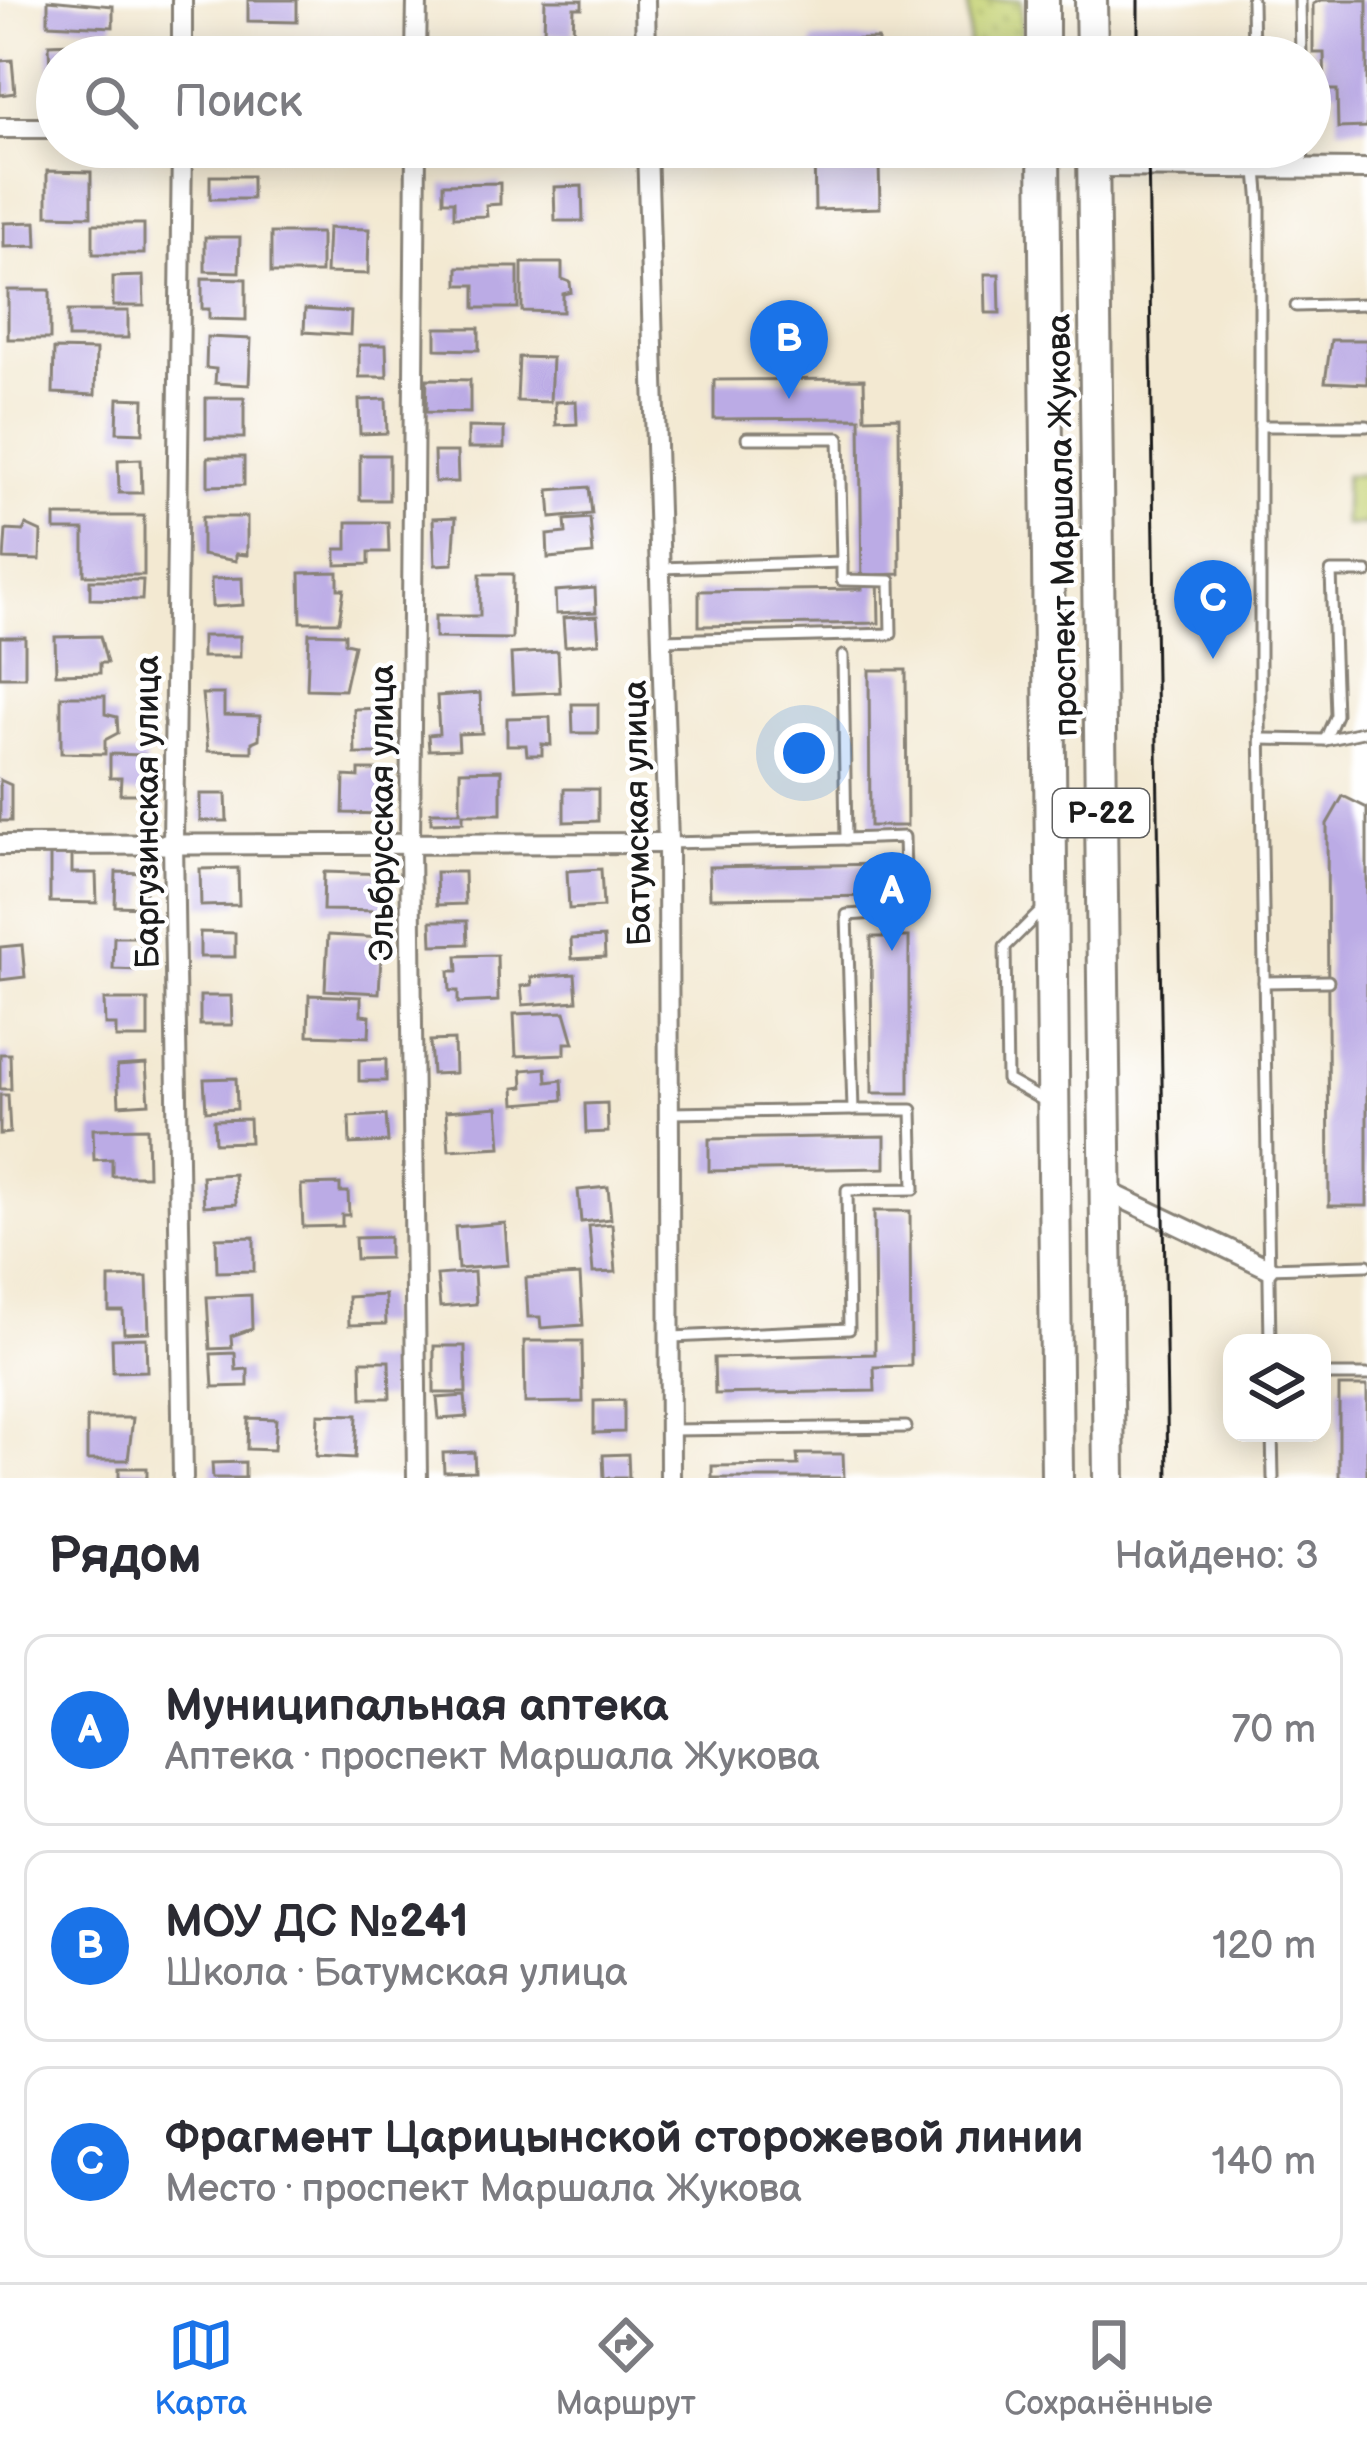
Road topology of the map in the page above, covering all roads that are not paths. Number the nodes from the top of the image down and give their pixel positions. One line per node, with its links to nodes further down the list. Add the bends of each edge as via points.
1 (182, 0): 8 (street)
2 (417, 0): 9 (street)
3 (645, 0): 10 (street)
4 (1043, 0): 11 (highway)
5 (1091, 0): 12 (highway)
6 (1252, 0): 13 (lane)
7 (1300, 0): 14 (lane)
8 (182, 36)
9 (416, 36)
10 (646, 36)
11 (1043, 36)
12 (1092, 36)
13 (1252, 36)
14 (1301, 36)
15 (0, 128): 16 (street)
16 (36, 128)
17 (182, 168): 39 (street, Баргузинская улица)
18 (416, 168): 40 (street, Эльбрусская улица)
19 (648, 168): 31 (street, Батумская улица)
20 (1044, 168): 43 (highway, проспект Маршала Жукова / Р-22)
21 (1093, 168): 49 (highway, проспект Маршала Жукова / Р-22)
22 (1257, 168): 23 (street); 28 (lane)
23 (1303, 168): 24 (street)
24 (1367, 169)
25 (1367, 304): 26 (lane)
26 (1296, 306)
27 (1367, 425): 28 (lane)
28 (1260, 426): 36 (lane)
29 (747, 438): 30 (lane, via 839,437)
30 (842, 562): 31 (lane); 33 (lane, via 842,580 890,581 891,634)
31 (660, 568): 33 (street, Батумская улица)
32 (1367, 572): 37 (lane, via 1331,572 1336,715)
33 (662, 640): 41 (street, Батумская улица)
34 (843, 656): 38 (lane)
35 (1367, 731): 37 (lane)
36 (1261, 739): 37 (lane); 45 (lane)
37 (1325, 740)
38 (846, 839): 41 (lane); 47 (lane, via 904,837 907,911 847,915)
39 (173, 842): 40 (street); 42 (street); 59 (street, Баргузинская улица)
40 (410, 843): 41 (street); 60 (street, Эльбрусская улица)
41 (668, 843): 48 (street, Батумская улица)
42 (0, 845)
43 (1052, 900): 46 (highway, проспект Маршала Жукова / Р-22); 46 (lane, via 1005,947 1007,1080)
44 (1328, 981): 45 (lane)
45 (1264, 982): 51 (lane)
46 (1054, 1106): 62 (highway, проспект Маршала Жукова / Р-22)
47 (853, 1110): 48 (lane); 53 (lane, via 912,1110 914,1189 847,1190 849,1329)
48 (669, 1113): 53 (street, Батумская улица)
49 (1105, 1190): 51 (street); 63 (highway, проспект Маршала Жукова / Р-22)
50 (1367, 1265): 51 (lane)
51 (1268, 1268): 52 (lane)
52 (1270, 1334)
53 (670, 1337): 57 (street, Батумская улица)
54 (1331, 1375): 55 (lane)
55 (1367, 1375)
56 (906, 1427): 57 (lane)
57 (670, 1430): 61 (street, Батумская улица)
58 (1272, 1442): 64 (lane)
59 (182, 1478)
60 (417, 1478)
61 (670, 1478)
62 (1058, 1478)
63 (1109, 1478)
64 (1274, 1478)

